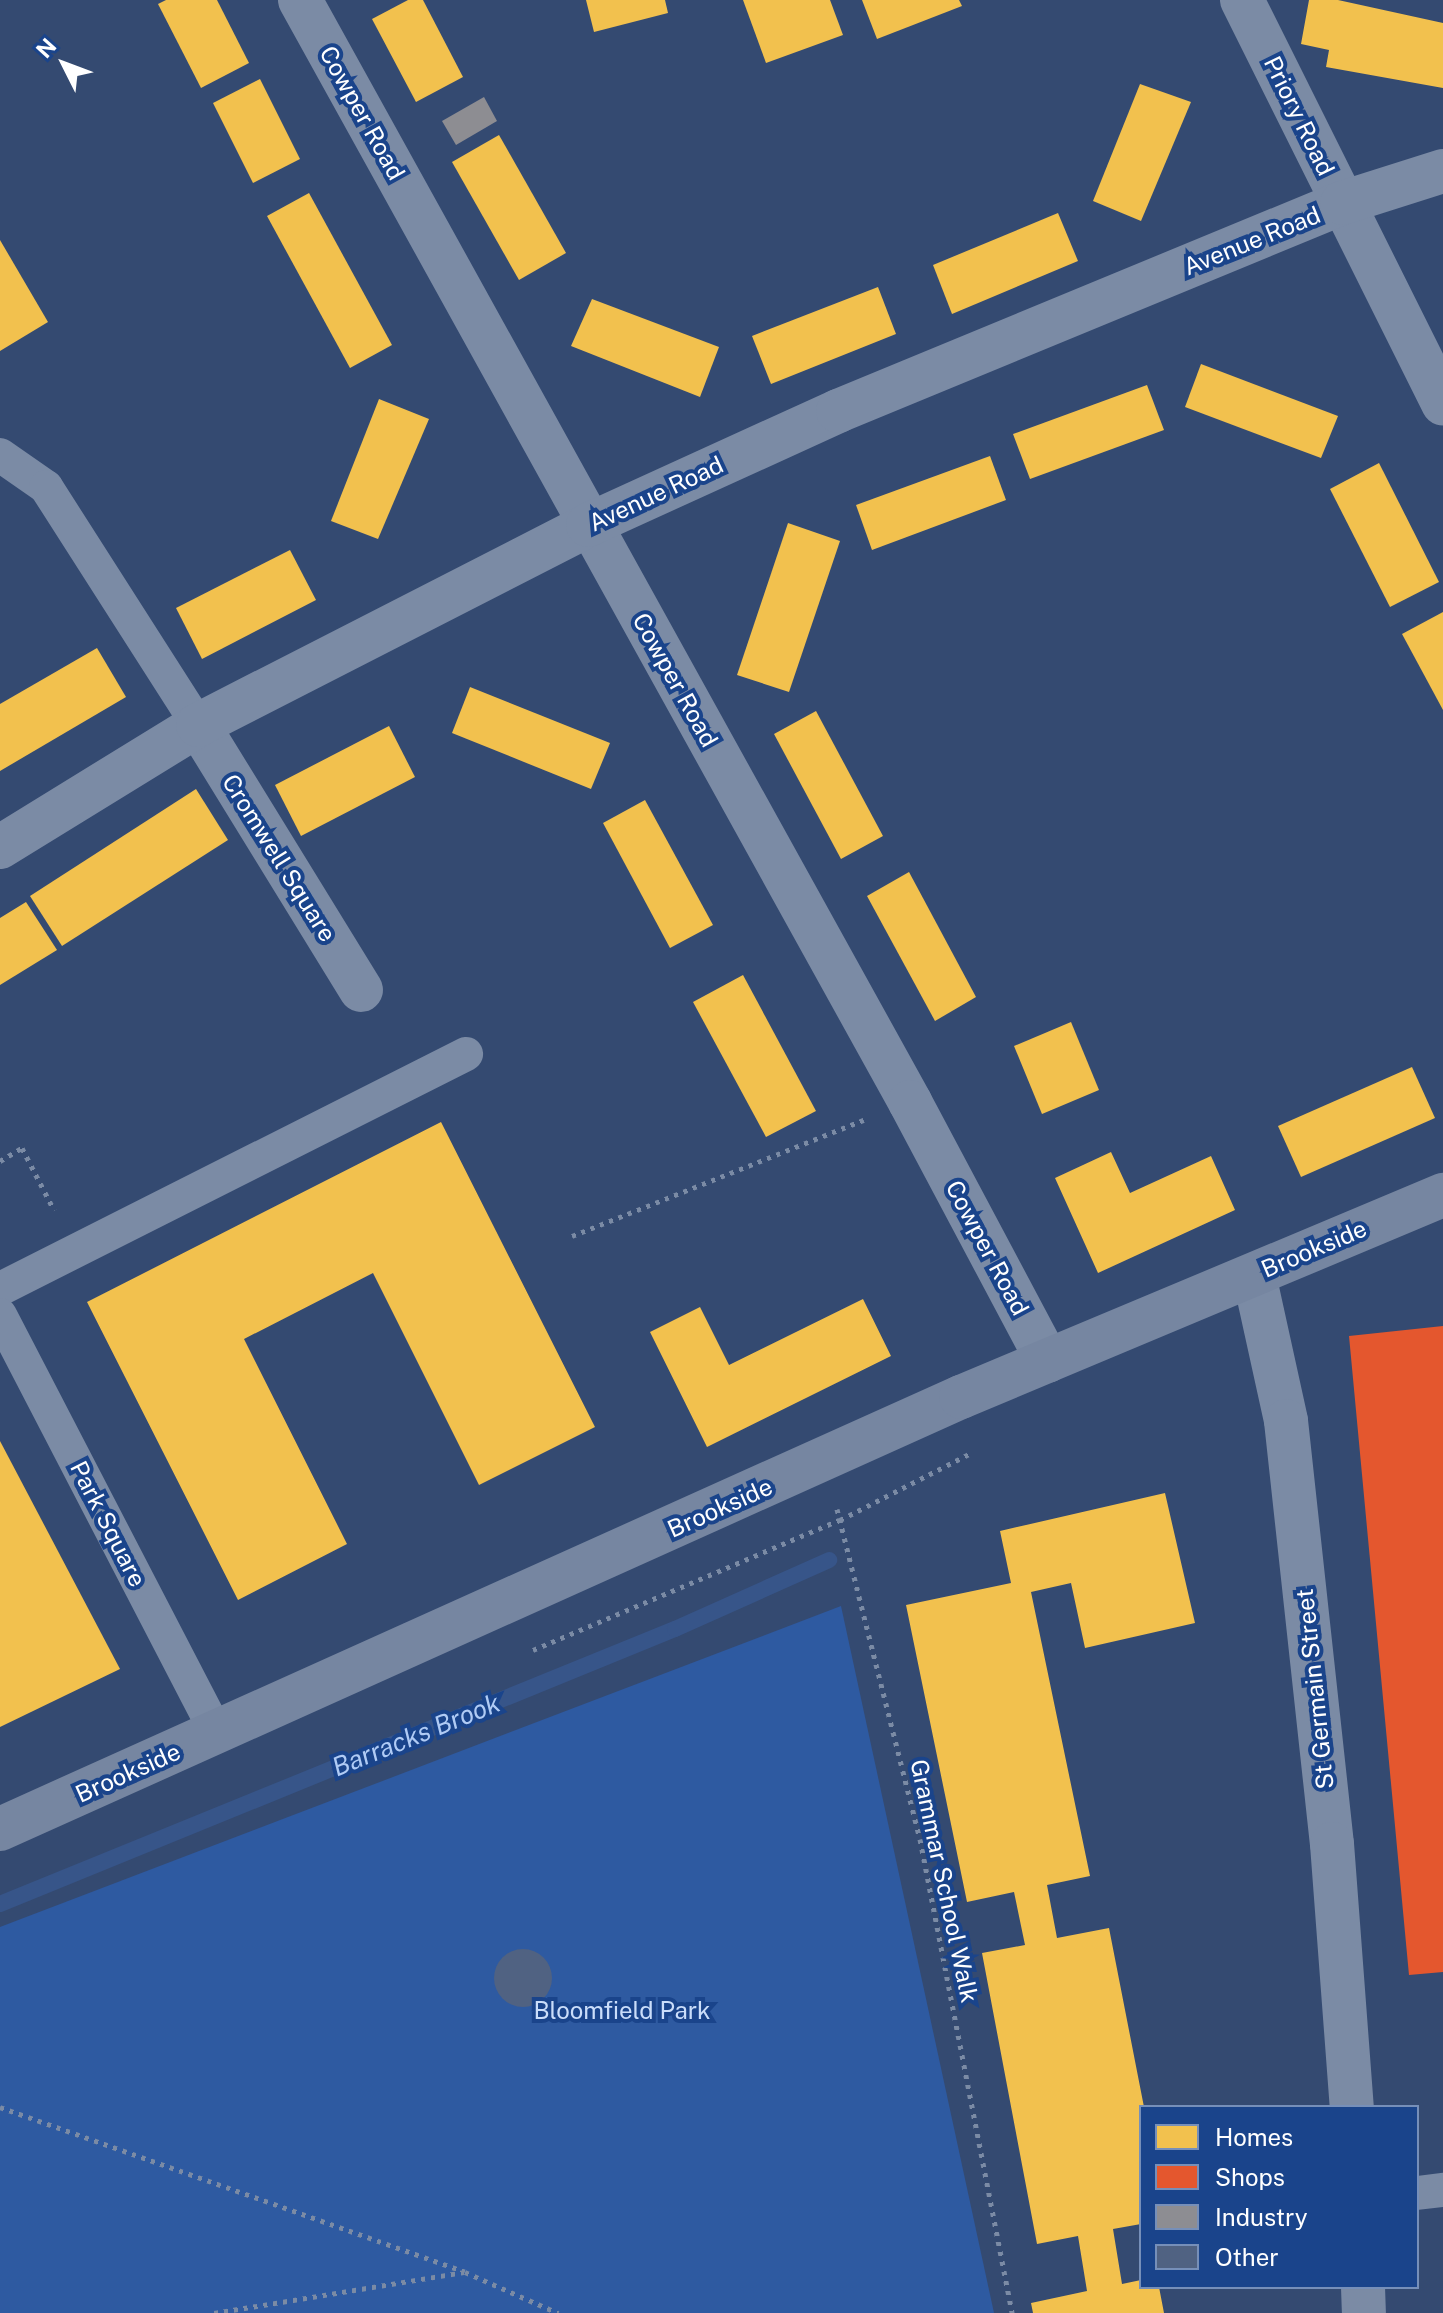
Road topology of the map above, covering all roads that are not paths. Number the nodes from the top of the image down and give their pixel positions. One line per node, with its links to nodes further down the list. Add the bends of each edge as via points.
1 (300, 0): 7 (street, Cowper Road)
2 (1242, 0): 4 (street, Priory Road)
3 (1443, 171): 4 (street, Avenue Road)
4 (1342, 203): 5 (street, Priory Road); 7 (street, Avenue Road, via 838,411)
5 (1443, 404)
6 (0, 455): 8 (lane, via 46,487)
7 (588, 525): 8 (street, Avenue Road); 16 (street, Cowper Road)
8 (198, 725): 9 (street, Avenue Road); 10 (street, Cromwell Square)
9 (0, 847)
10 (361, 990)
11 (466, 1054): 14 (lane)
12 (1443, 1195): 13 (main road, Brookside)
13 (1254, 1275): 16 (main road, Brookside); 19 (street, St Germain Street, via 1286,1421 1332,1844)
14 (0, 1289)
15 (0, 1315): 17 (lane, Park Square)
16 (1048, 1361): 17 (main road, Brookside)
17 (217, 1733): 18 (main road, Brookside)
18 (0, 1829)
19 (1352, 2105)
20 (1443, 2190): 21 (lane)
21 (1419, 2193)
22 (1363, 2289): 23 (street)
23 (1364, 2313)

